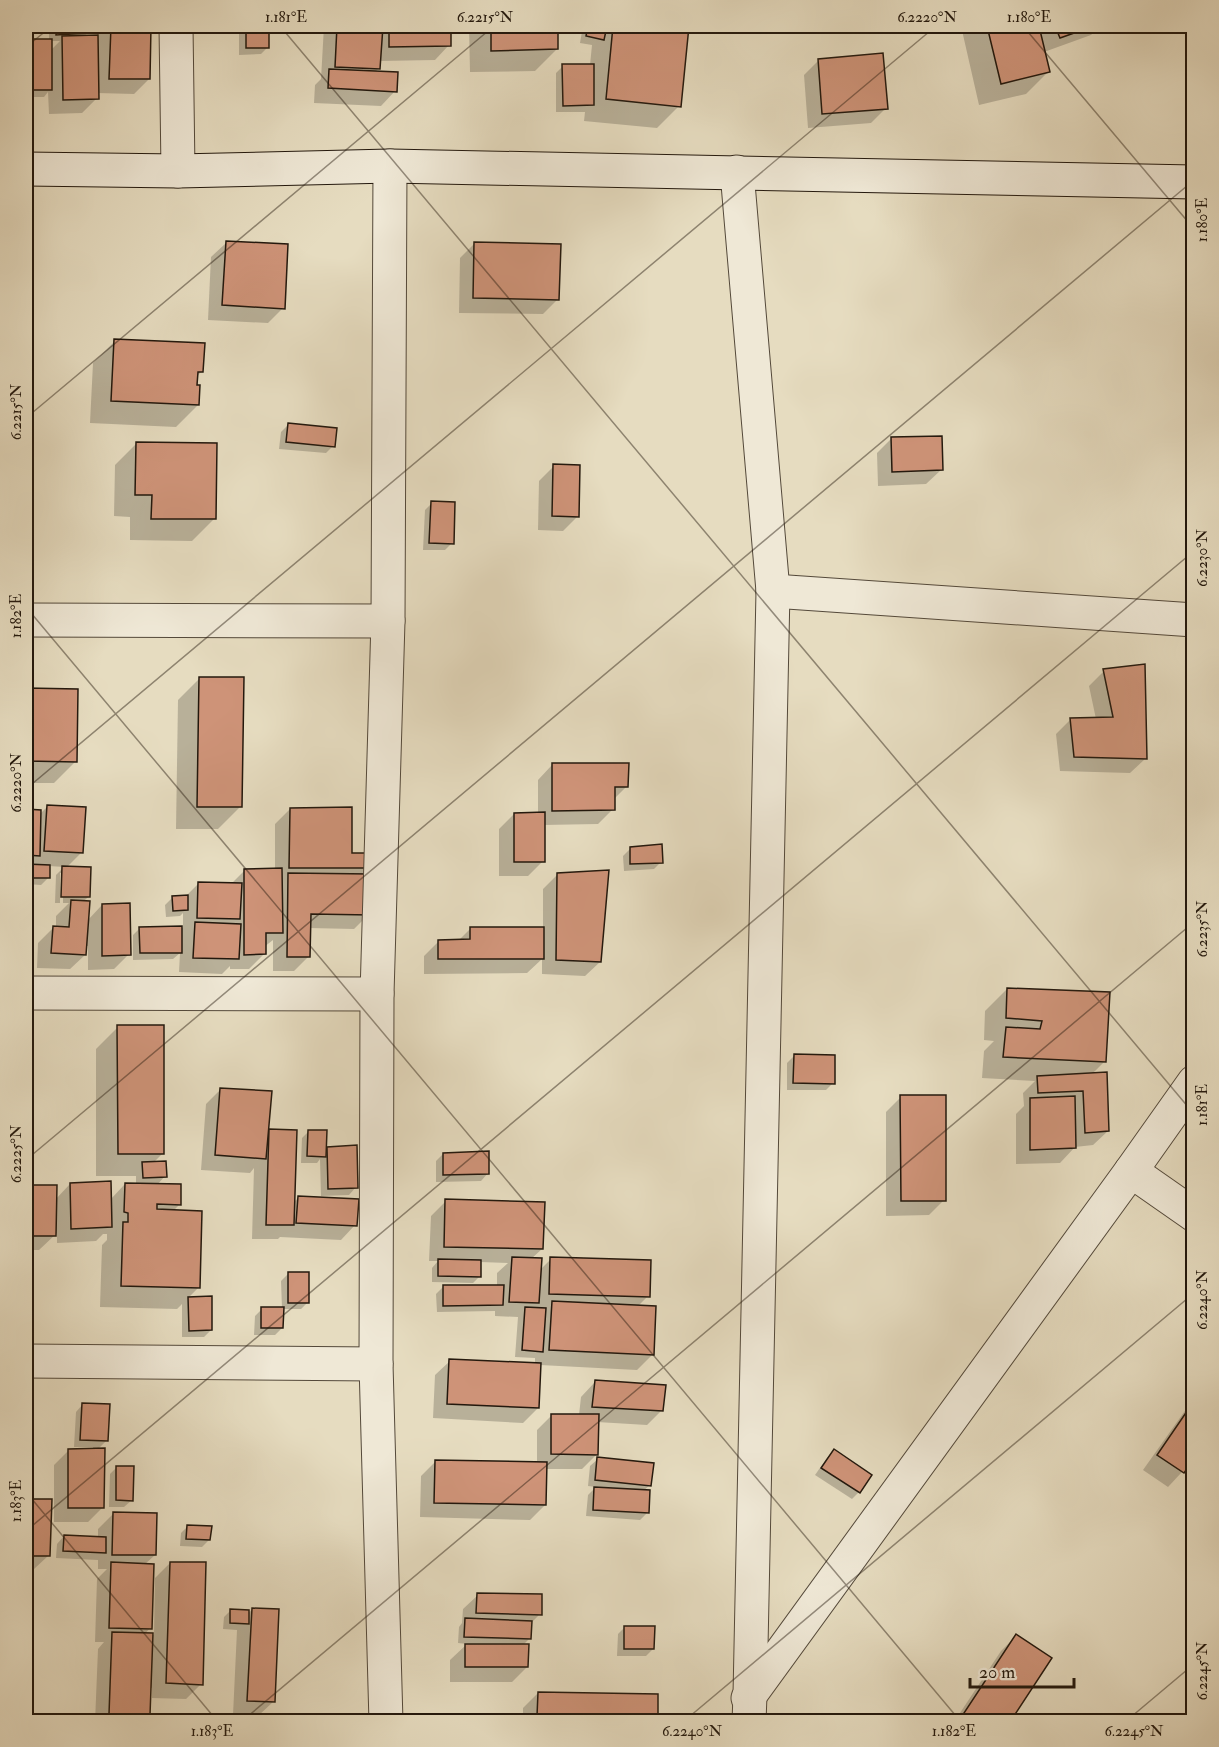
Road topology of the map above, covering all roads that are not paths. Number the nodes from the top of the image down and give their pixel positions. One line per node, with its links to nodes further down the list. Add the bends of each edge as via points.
1 (176, 26): 4 (street)
2 (390, 166): 4 (street); 5 (street); 10 (street)
3 (26, 169): 4 (street)
4 (178, 171)
5 (737, 172): 6 (street); 7 (street)
6 (1194, 182)
7 (773, 591): 9 (street); 18 (street)
8 (26, 620): 10 (street)
9 (1194, 620)
10 (387, 621): 12 (street)
11 (26, 993): 12 (street)
12 (377, 994): 17 (street)
13 (1194, 1082): 14 (street)
14 (1131, 1171): 15 (street); 18 (street)
15 (1194, 1215)
16 (26, 1361): 17 (street)
17 (375, 1364): 19 (street)
18 (744, 1713)
19 (386, 1722)

